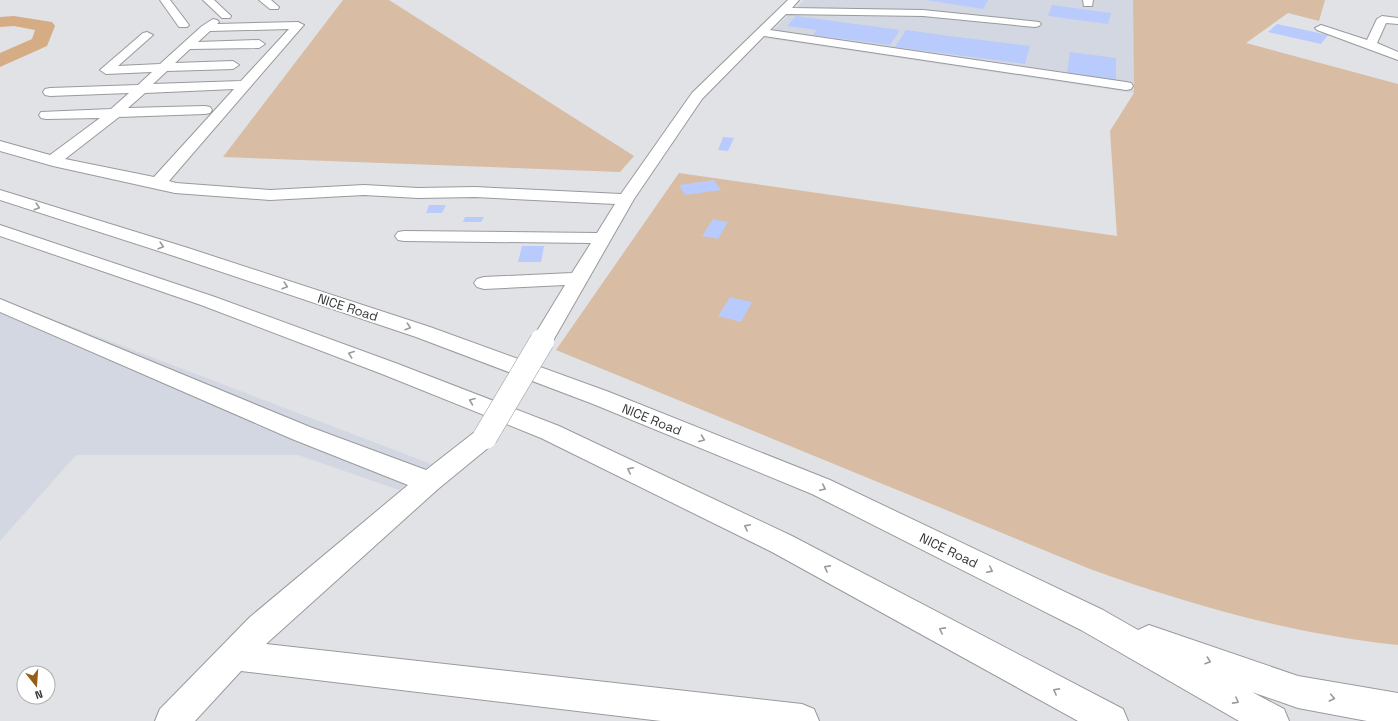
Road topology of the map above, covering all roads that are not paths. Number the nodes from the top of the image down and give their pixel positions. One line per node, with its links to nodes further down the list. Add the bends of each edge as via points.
1 (165, 0): 10 (main road)
2 (208, 0): 7 (main road)
3 (264, 0): 5 (main road)
4 (794, 0): 6 (main road)
5 (274, 7)
6 (783, 11): 9 (main road, via 929,13); 12 (main road)
7 (226, 16)
8 (1398, 21): 15 (main road, via 1382,19)
9 (1034, 24)
10 (183, 25)
11 (1321, 28): 15 (main road)
12 (761, 32): 21 (main road); 31 (main road, via 697,96)
13 (147, 35): 19 (main road, via 106,70)
14 (259, 44): 16 (main road)
15 (1370, 45): 17 (main road)
16 (188, 46): 19 (main road); 20 (main road, via 210,25 298,25)
17 (1398, 56)
18 (233, 65): 19 (main road)
19 (165, 68): 22 (main road)
20 (246, 85): 22 (main road); 29 (main road)
21 (1126, 86)
22 (142, 88): 23 (main road); 25 (main road)
23 (50, 92)
24 (205, 110): 25 (main road)
25 (115, 113): 26 (main road); 28 (main road)
26 (46, 115)
27 (0, 146): 28 (main road)
28 (53, 161): 29 (main road)
29 (158, 183): 31 (main road, via 175,188 270,195 364,190)
30 (0, 195): 39 (main road, NICE Road, one-way to 39, via 423,332 601,398 821,487)
31 (626, 199): 34 (main road)
32 (0, 230): 42 (main road, one-way to 32, via 782,544 550,432 208,301)
33 (404, 236): 34 (main road)
34 (603, 238): 35 (main road)
35 (578, 280): 36 (main road); 38 (main road, bridge, via 485,437)
36 (484, 283)
37 (0, 305): 38 (main road, via 301,433)
38 (429, 482): 40 (main road, via 261,627)
39 (1092, 620): 41 (main road, one-way to 41, via 1298,692); 45 (main road, NICE Road, one-way to 45)
40 (234, 655): 43 (main road); 44 (main road)
41 (1398, 710)
42 (1101, 717)
43 (172, 721)
44 (802, 721)
45 (1272, 721)

